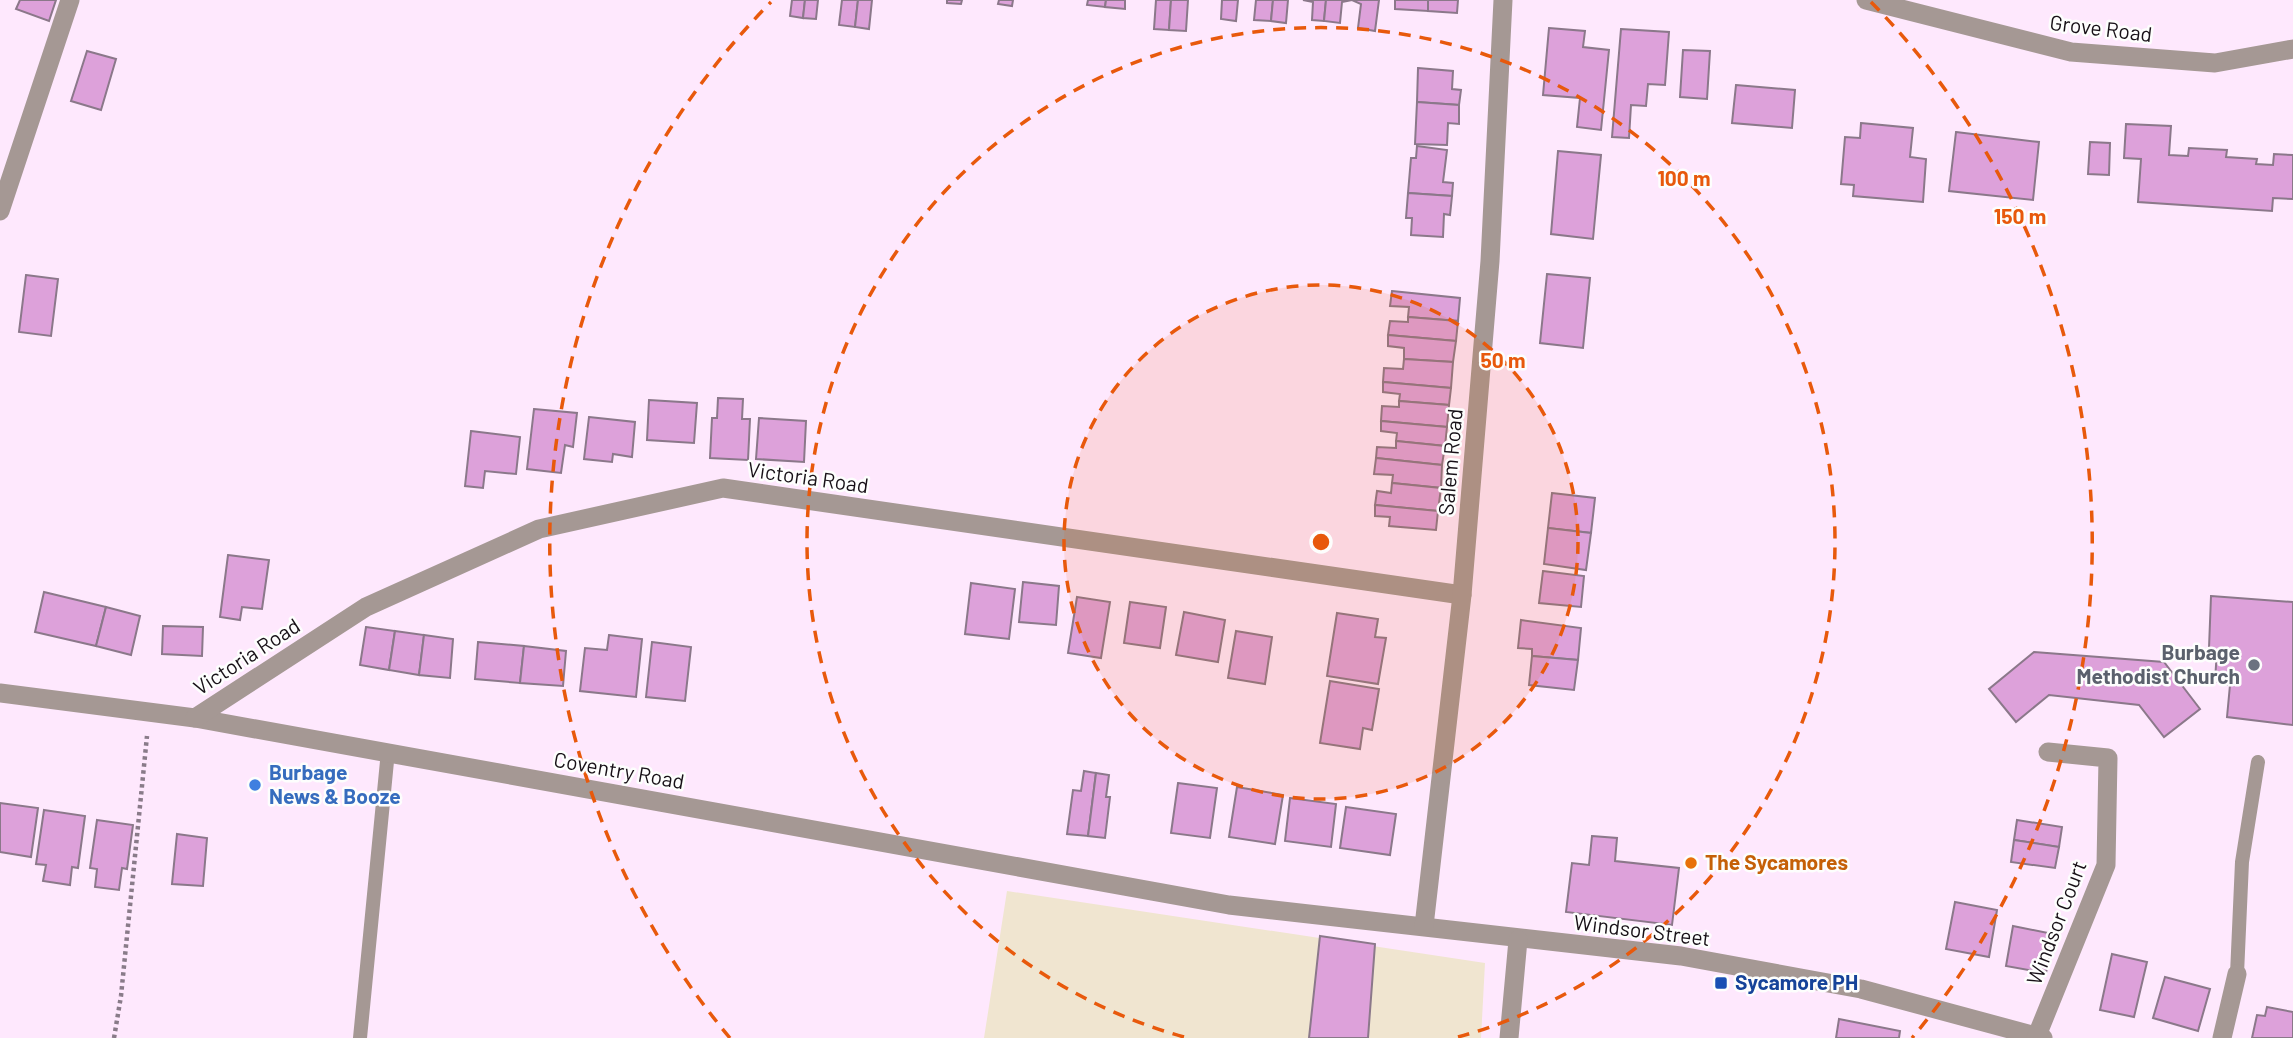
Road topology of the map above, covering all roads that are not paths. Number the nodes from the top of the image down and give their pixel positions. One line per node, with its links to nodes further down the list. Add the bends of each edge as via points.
1 (70, 0): 5 (street)
2 (1503, 0): 6 (street, Salem Road, via 1490,261)
3 (1866, 0): 4 (street, Grove Road, via 2071,52 2215,63)
4 (2293, 49)
5 (0, 211)
6 (1462, 595): 8 (street, Victoria Road, via 723,488 539,529 366,607); 13 (street, Salem Road)
7 (0, 693): 8 (street, Coventry Road)
8 (195, 718): 9 (street, Coventry Road)
9 (388, 751): 12 (street, Coventry Road); 17 (lane)
10 (2048, 752): 16 (street, Windsor Court, via 2108,758 2106,866)
11 (2258, 762): 15 (lane, via 2242,862)
12 (1229, 905): 13 (street, Windsor Street)
13 (1424, 926): 14 (street, Windsor Street)
14 (1518, 940): 16 (street, Windsor Street, via 1681,956 1848,986); 18 (street)
15 (2237, 974): 19 (street)
16 (2039, 1037)
17 (359, 1038)
18 (1508, 1038)
19 (2222, 1038)

